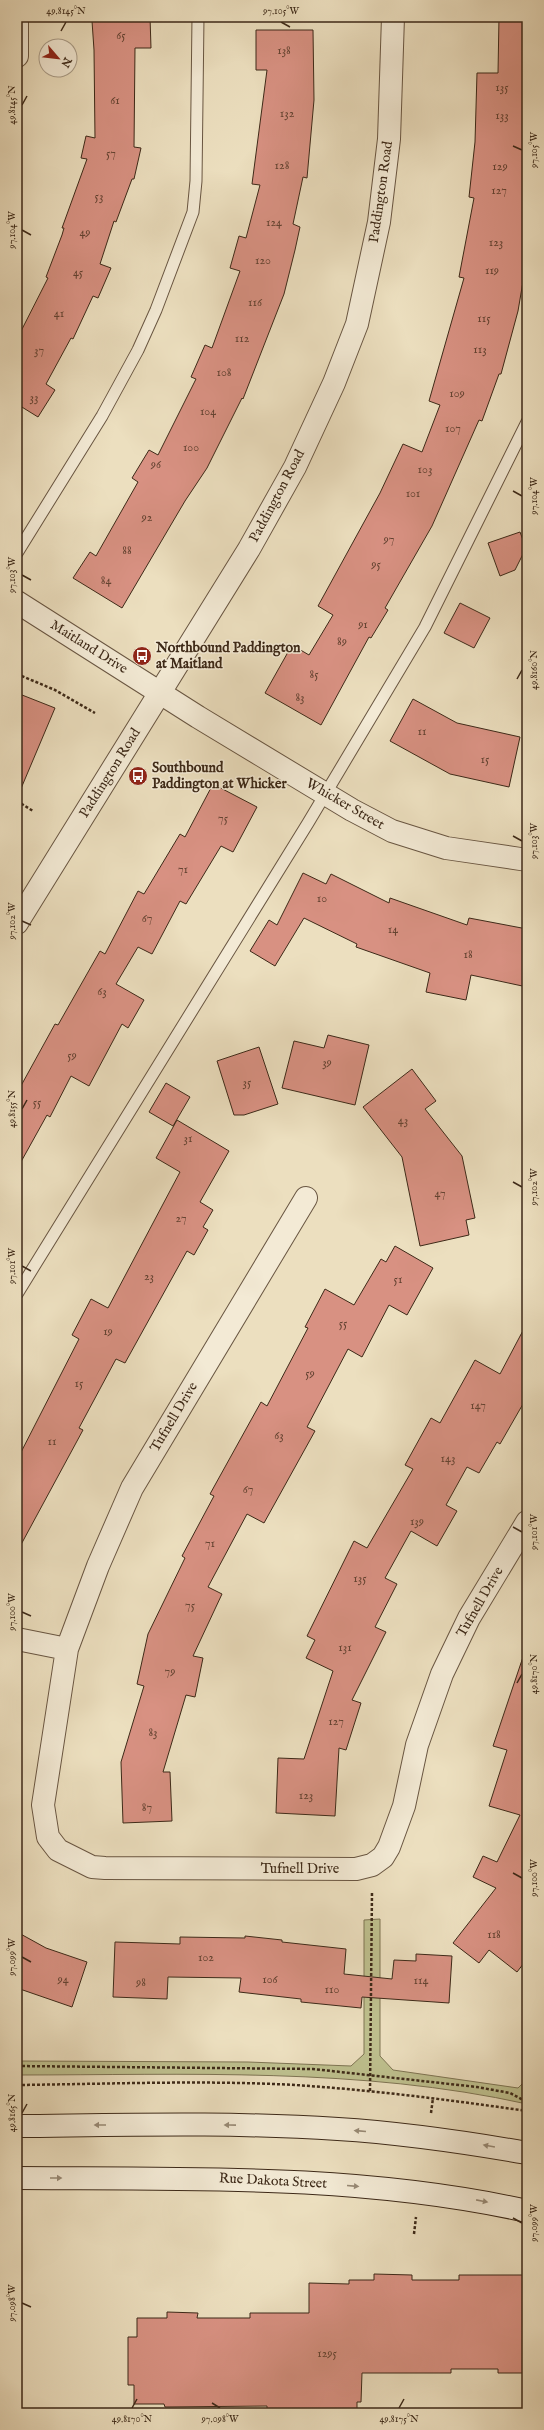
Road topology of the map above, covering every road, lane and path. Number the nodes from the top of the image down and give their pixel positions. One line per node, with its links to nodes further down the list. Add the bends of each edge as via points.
1 (17, 17): 4 (street)
2 (198, 17): 6 (lane, via 196,180 193,212 138,350 102,416)
3 (393, 17): 9 (street, Paddington Road, via 389,139 383,192 357,324 334,383 295,467 249,549)
4 (17, 56)
5 (527, 422): 11 (lane, via 425,627)
6 (17, 553)
7 (17, 602): 9 (street, Maitland Drive)
8 (17, 674): 10 (path, via 55,690)
9 (160, 692): 11 (street, Whicker Street); 15 (street, Paddington Road)
10 (95, 713)
11 (326, 794): 14 (street, Whicker Street, via 392,831 420,841 477,854); 17 (lane)
12 (17, 801): 13 (path)
13 (33, 811)
14 (527, 860)
15 (17, 923)
16 (306, 1198): 20 (street, Tufnell Drive, via 132,1488 95,1573)
17 (17, 1294)
18 (527, 1522): 21 (street, Tufnell Drive, via 469,1618 442,1674 417,1745 395,1835 382,1856)
19 (17, 1639): 20 (street)
20 (67, 1649): 21 (street, Tufnell Drive, via 43,1805 48,1837 58,1850 92,1866 105,1868 356,1869)
21 (372, 1865): 23 (path)
22 (17, 2066): 23 (path, via 312,2069)
23 (370, 2075): 25 (path); 26 (path, via 484,2088 510,2093)
24 (17, 2085): 25 (path, via 225,2083)
25 (370, 2091): 27 (path)
26 (527, 2102)
27 (527, 2111)
28 (17, 2126): 29 (street, one-way to 28, via 428,2137 338,2129 194,2124)
29 (527, 2153)
30 (17, 2178): 31 (street, Rue Dakota Street, one-way to 31, via 264,2179 480,2200)
31 (527, 2211)

